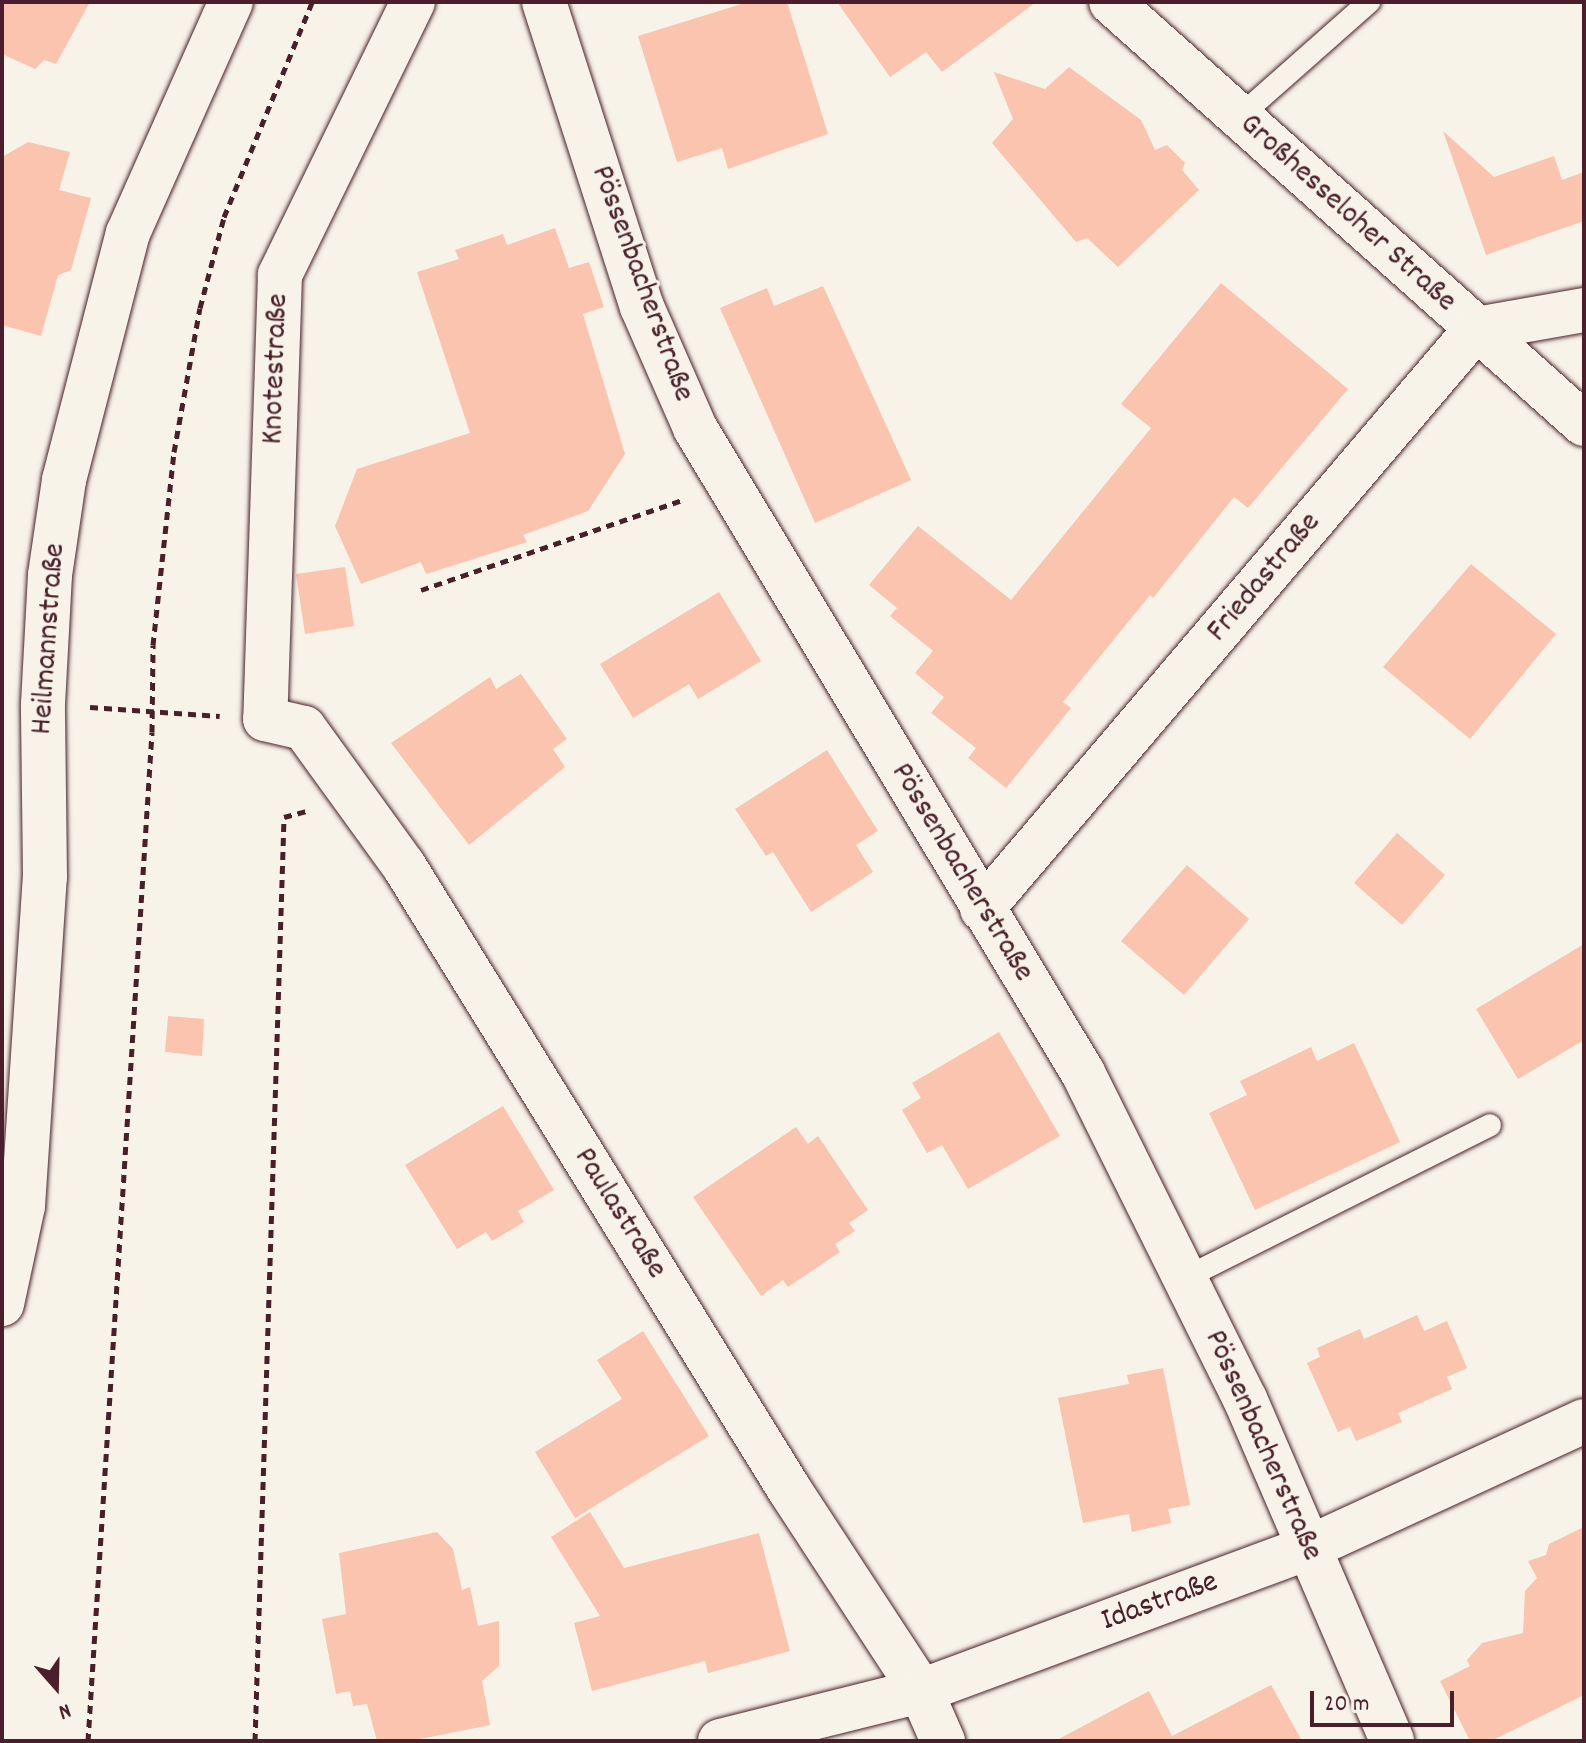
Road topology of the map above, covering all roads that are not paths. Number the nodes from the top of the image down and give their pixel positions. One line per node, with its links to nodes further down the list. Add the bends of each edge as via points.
1 (231, 2): 14 (street, Heilmannstraße, via 128,233 64,480 50,575 43,704 45,877 23,1206)
2 (413, 2): 10 (street, Knotestraße, via 280,275)
3 (544, 2): 11 (street, Pössenbacherstraße, via 642,307 695,428)
4 (1111, 2): 6 (street, Großhesseloher Straße)
5 (1369, 2): 6 (lane)
6 (1239, 117): 8 (street, Großhesseloher Straße)
7 (1584, 310): 8 (street)
8 (1476, 329): 9 (street, Großhesseloher Straße); 11 (street, Friedastraße)
9 (1584, 424)
10 (265, 719): 17 (street, Paulastraße, via 304,728 358,796 789,1489)
11 (982, 909): 13 (street, Pössenbacherstraße, via 1083,1073)
12 (1490, 1125): 13 (lane)
13 (1185, 1278): 16 (street, Pössenbacherstraße, via 1245,1399)
14 (2, 1304)
15 (1584, 1421): 16 (street, Idastraße)
16 (1308, 1548): 17 (street, Idastraße); 20 (street, Pössenbacherstraße)
17 (921, 1691): 18 (street, Idastraße); 19 (street, Paulastraße)
18 (720, 1741)
19 (943, 1741)
20 (1392, 1741)

